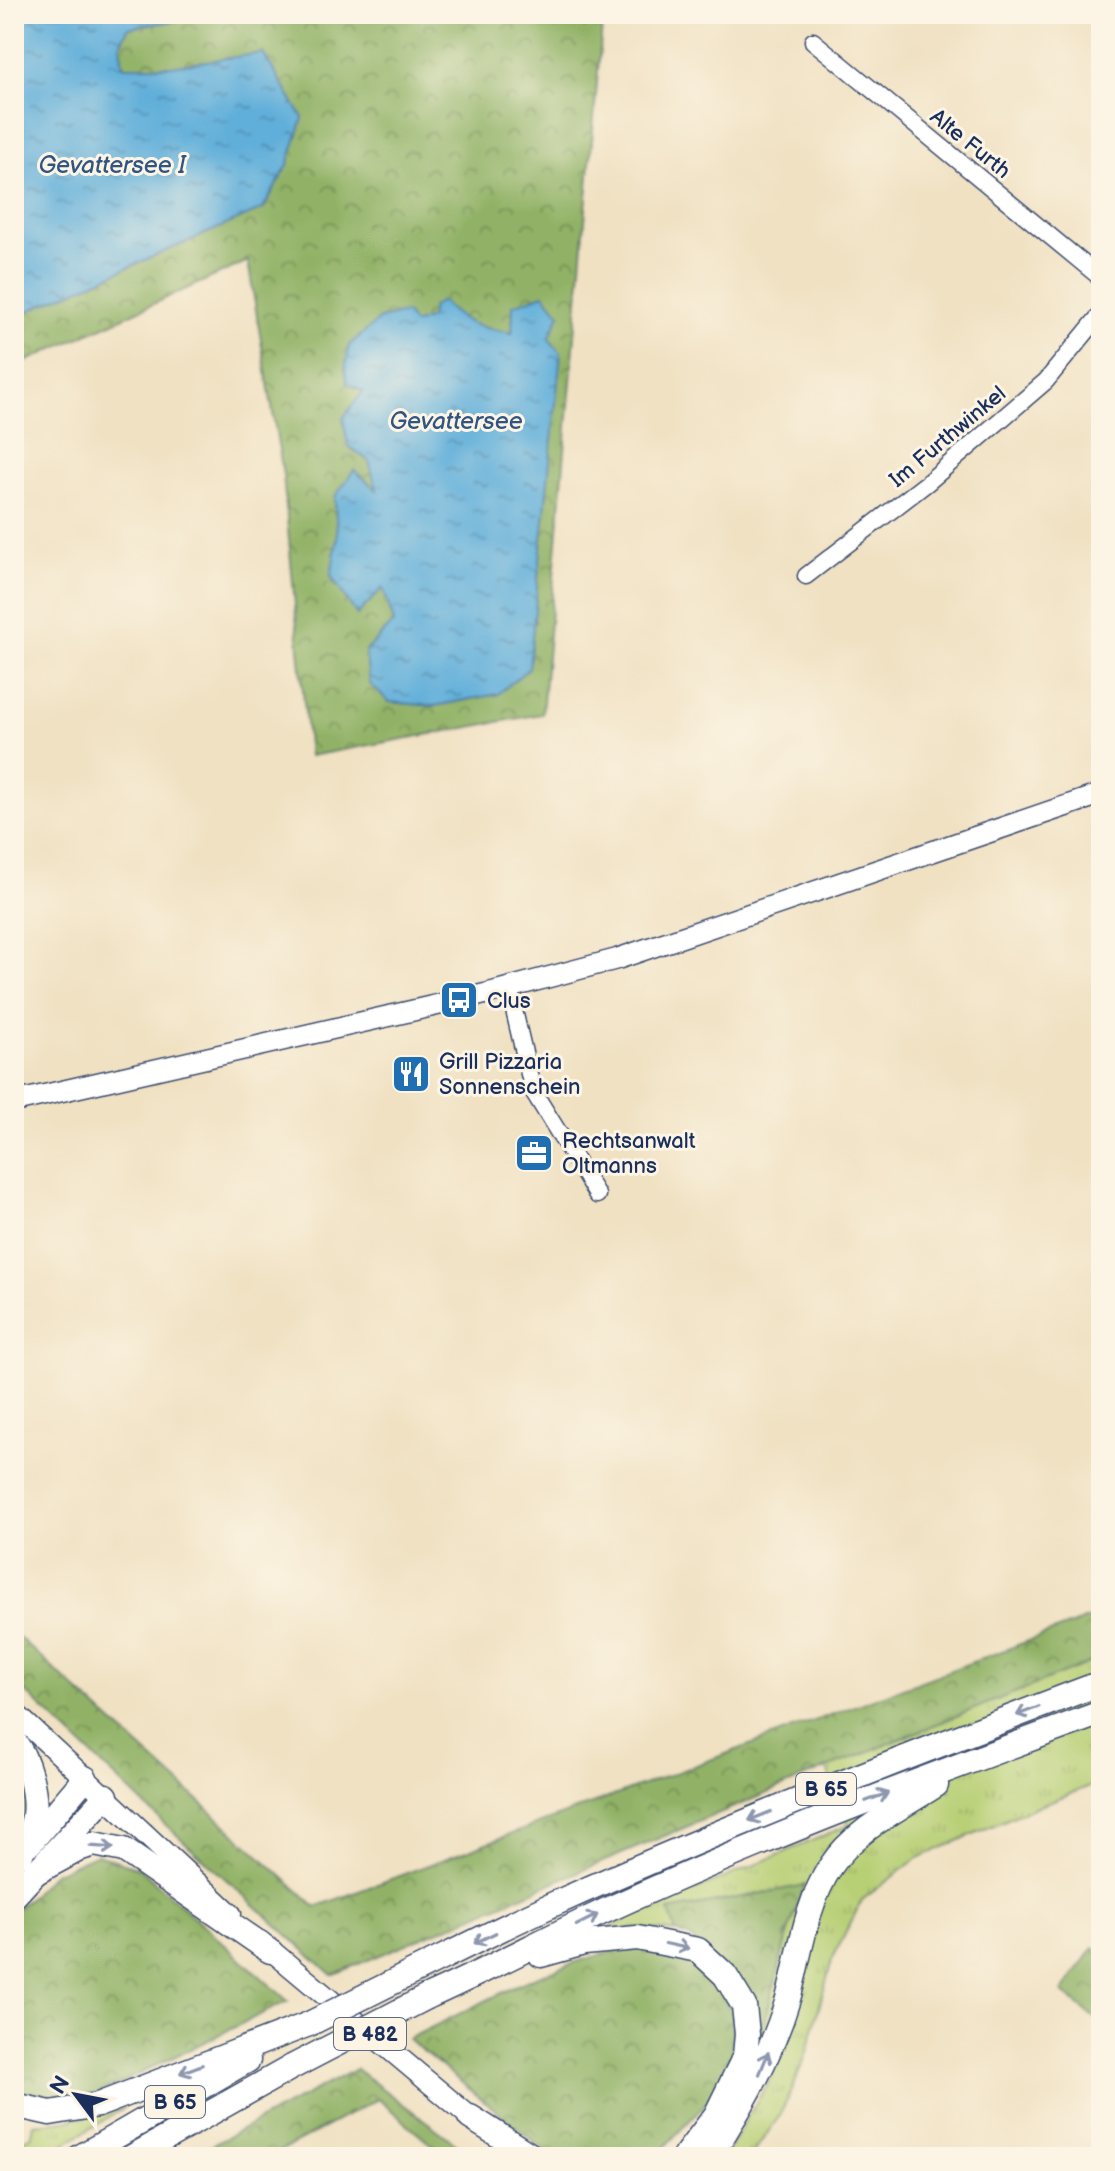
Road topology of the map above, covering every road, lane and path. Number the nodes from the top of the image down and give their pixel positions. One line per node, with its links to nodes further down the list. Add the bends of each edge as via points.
1 (813, 41): 2 (street, Alte Furth)
2 (1101, 278)
3 (1101, 314): 4 (street, Im Furthwinkel, via 1046,381 927,483)
4 (806, 576)
5 (1101, 794): 6 (main road, via 617,959)
6 (509, 989): 7 (main road); 8 (street, via 533,1091)
7 (14, 1102)
8 (597, 1195)
9 (1101, 1683): 20 (highway, B 65, one-way to 20, bridge, via 750,1820 555,1904)
10 (14, 1712): 14 (main road, B 482)
11 (1101, 1713): 13 (highway, B 65)
12 (14, 1741): 16 (highway, via 33,1789 34,1816)
13 (975, 1759): 19 (highway, B 65, one-way to 13, via 605,1911 786,1832); 23 (highway, one-way to 13, via 756,2081 830,1867 865,1832)
14 (85, 1778): 15 (main road, B 482); 16 (highway)
15 (106, 1796): 16 (highway); 18 (main road, B 482)
16 (22, 1864): 17 (highway); 18 (highway, one-way to 18, via 94,1844 124,1850)
17 (14, 1896)
18 (270, 1951): 22 (main road, B 482)
19 (492, 1969): 23 (highway, one-way to 23, via 584,1943 628,1937 698,1950 725,1975 744,2006 747,2034 745,2056); 25 (highway, B 65, bridge, via 292,2067)
20 (267, 2044): 21 (highway, one-way to 21, via 98,2105 50,2113); 24 (highway, B 65)
21 (14, 2105)
22 (470, 2117): 26 (main road, B 482); 27 (highway)
23 (698, 2154)
24 (80, 2157)
25 (132, 2157)
26 (516, 2157)
27 (533, 2157)

